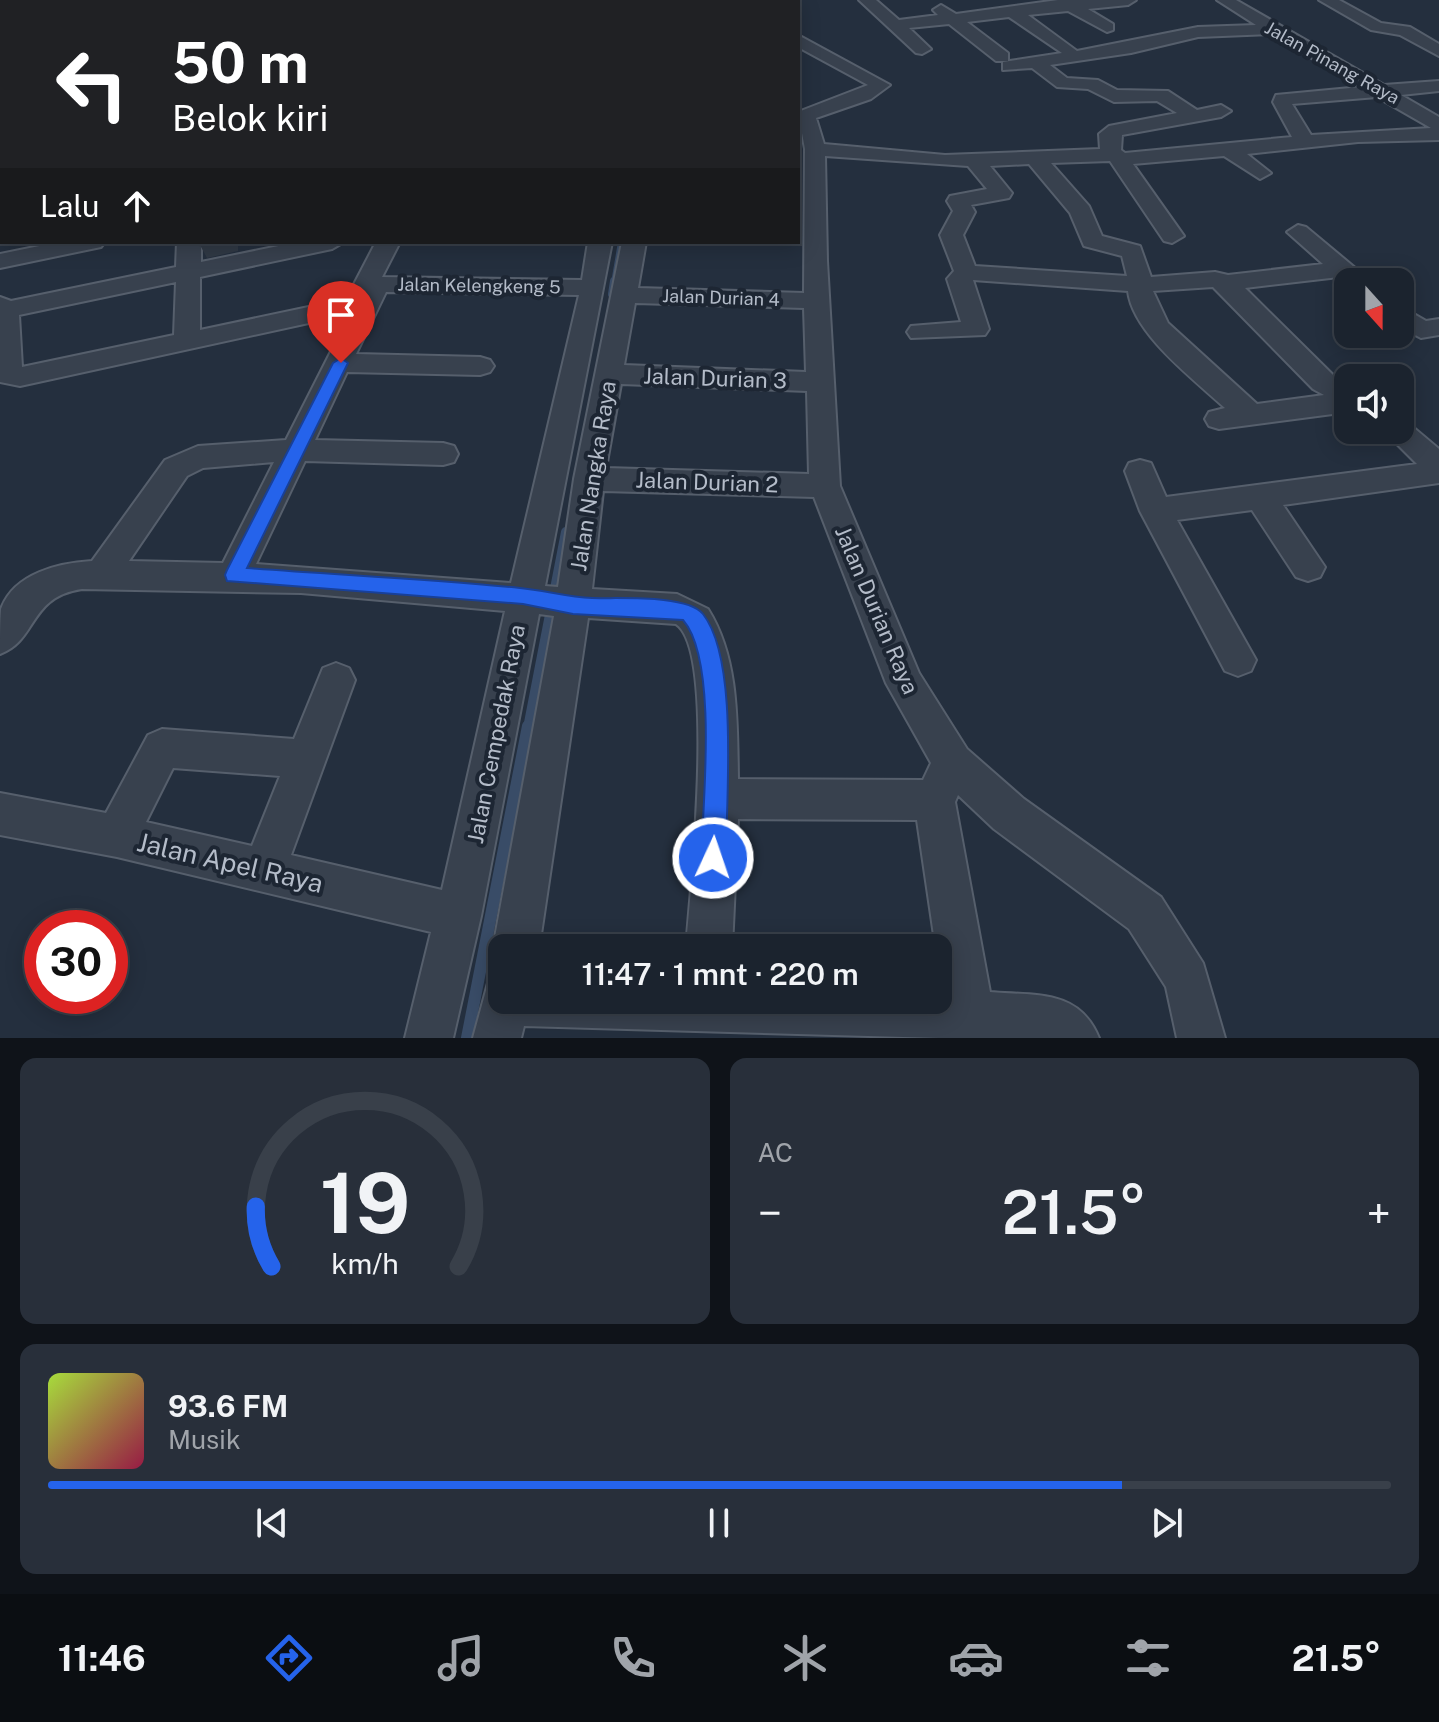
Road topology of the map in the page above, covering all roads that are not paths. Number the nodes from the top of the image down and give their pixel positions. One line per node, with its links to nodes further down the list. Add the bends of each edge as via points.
1 (867, 0): 9 (street)
2 (928, 0): 8 (street)
3 (1128, 0): 6 (street)
4 (1225, 0): 11 (street, Jalan Pinang Raya)
5 (1327, 0): 15 (street)
6 (1078, 1): 7 (street); 10 (street)
7 (1009, 10): 8 (street); 14 (street)
8 (950, 18): 9 (street); 16 (street, via 1005,62)
9 (894, 25): 13 (street)
10 (1107, 27)
11 (1269, 29): 16 (street, via 1198,32 1133,56); 18 (street, Jalan Pinang Raya)
12 (800, 41): 21 (street, via 881,85)
13 (922, 49)
14 (1069, 50)
15 (1439, 51)
16 (1035, 62): 20 (street, via 1063,83 1092,84 1114,96 1161,95)
17 (1439, 86): 18 (street)
18 (1386, 92): 22 (street, Jalan Pinang Raya); 24 (street, via 1283,99)
19 (1221, 111): 20 (street)
20 (1194, 116): 27 (street, via 1116,130 1109,134)
21 (802, 117): 25 (street, Jalan Durian Raya)
22 (1439, 125)
23 (1439, 134): 24 (street)
24 (1304, 140): 26 (street)
25 (815, 149): 29 (street); 31 (street, Jalan Durian Raya)
26 (1228, 150): 27 (street); 30 (street)
27 (1116, 157): 28 (street); 33 (street)
28 (1035, 158): 29 (street); 48 (street, via 1081,211 1092,241 1132,251)
29 (975, 161): 43 (street, via 1001,193 958,201 964,212 950,234)
30 (1260, 173)
31 (806, 231): 50 (street, Jalan Durian Raya)
32 (1298, 232): 42 (street)
33 (1172, 236)
34 (83, 244): 41 (street)
35 (189, 244): 44 (street)
36 (323, 244): 44 (street)
37 (387, 244): 55 (street, via 361,294 345,307)
38 (401, 244): 47 (street)
39 (600, 244): 49 (street, Jalan Cempedak Raya)
40 (633, 244): 49 (street, Jalan Nangka Raya)
41 (0, 261)
42 (1342, 268)
43 (967, 273): 48 (street); 54 (street, via 959,279 976,329)
44 (189, 274): 51 (street); 55 (street)
45 (1334, 277): 46 (street)
46 (1226, 283): 48 (street, via 1215,279); 60 (street)
47 (377, 284): 49 (street, Jalan Kelengkeng 5); 56 (street)
48 (1142, 285): 62 (street, via 1142,302 1161,327)
49 (599, 291): 50 (street, Jalan Durian 4); 58 (street, Jalan Nangka Raya); 76 (street, Jalan Cempedak Raya)
50 (818, 301): 59 (street, Jalan Durian Raya)
51 (3, 307): 55 (street, via 13,377)
52 (1414, 325): 53 (street, via 1421,330)
53 (1439, 327)
54 (920, 332)
55 (187, 340)
56 (341, 363): 57 (street); 65 (street)
57 (480, 366)
58 (609, 374): 59 (street, Jalan Durian 3); 69 (street, Jalan Nangka Raya)
59 (821, 382): 70 (street, Jalan Durian Raya)
60 (1334, 389)
61 (1334, 401): 62 (street)
62 (1251, 415): 63 (street)
63 (1219, 419)
64 (1413, 444): 67 (street)
65 (295, 450): 66 (street); 74 (street); 75 (street, via 198,457 176,468)
66 (443, 454)
67 (1439, 469): 71 (street)
68 (1140, 471): 72 (street)
69 (589, 479): 70 (street, Jalan Durian 2); 77 (street, Jalan Nangka Raya)
70 (825, 486): 82 (street, Jalan Durian Raya)
71 (1259, 496): 72 (street); 73 (street)
72 (1156, 511): 79 (street)
73 (1308, 567)
74 (234, 575): 75 (street); 76 (street)
75 (100, 576): 78 (street, via 52,582 38,590)
76 (523, 596): 77 (street); 87 (street, Jalan Cempedak Raya)
77 (573, 605): 83 (street, via 677,609 698,622 716,703); 88 (street, Jalan Nangka Raya)
78 (0, 638)
79 (1238, 660)
80 (336, 680): 81 (street)
81 (306, 759): 85 (street, via 162,748); 86 (street)
82 (944, 782): 83 (street); 91 (street); 94 (street, Jalan Durian Raya, via 1009,814 1145,913 1187,979)
83 (716, 799): 89 (street)
84 (0, 814): 85 (street, Jalan Apel Raya)
85 (117, 836): 86 (street, Jalan Apel Raya)
86 (264, 870): 87 (street, Jalan Apel Raya)
87 (459, 916): 92 (street, Jalan Cempedak Raya)
88 (518, 934)
89 (710, 934)
90 (946, 1014): 91 (street)
91 (970, 1015): 93 (street, via 1055,1021)
92 (429, 1038)
93 (1075, 1038)
94 (1201, 1038)

